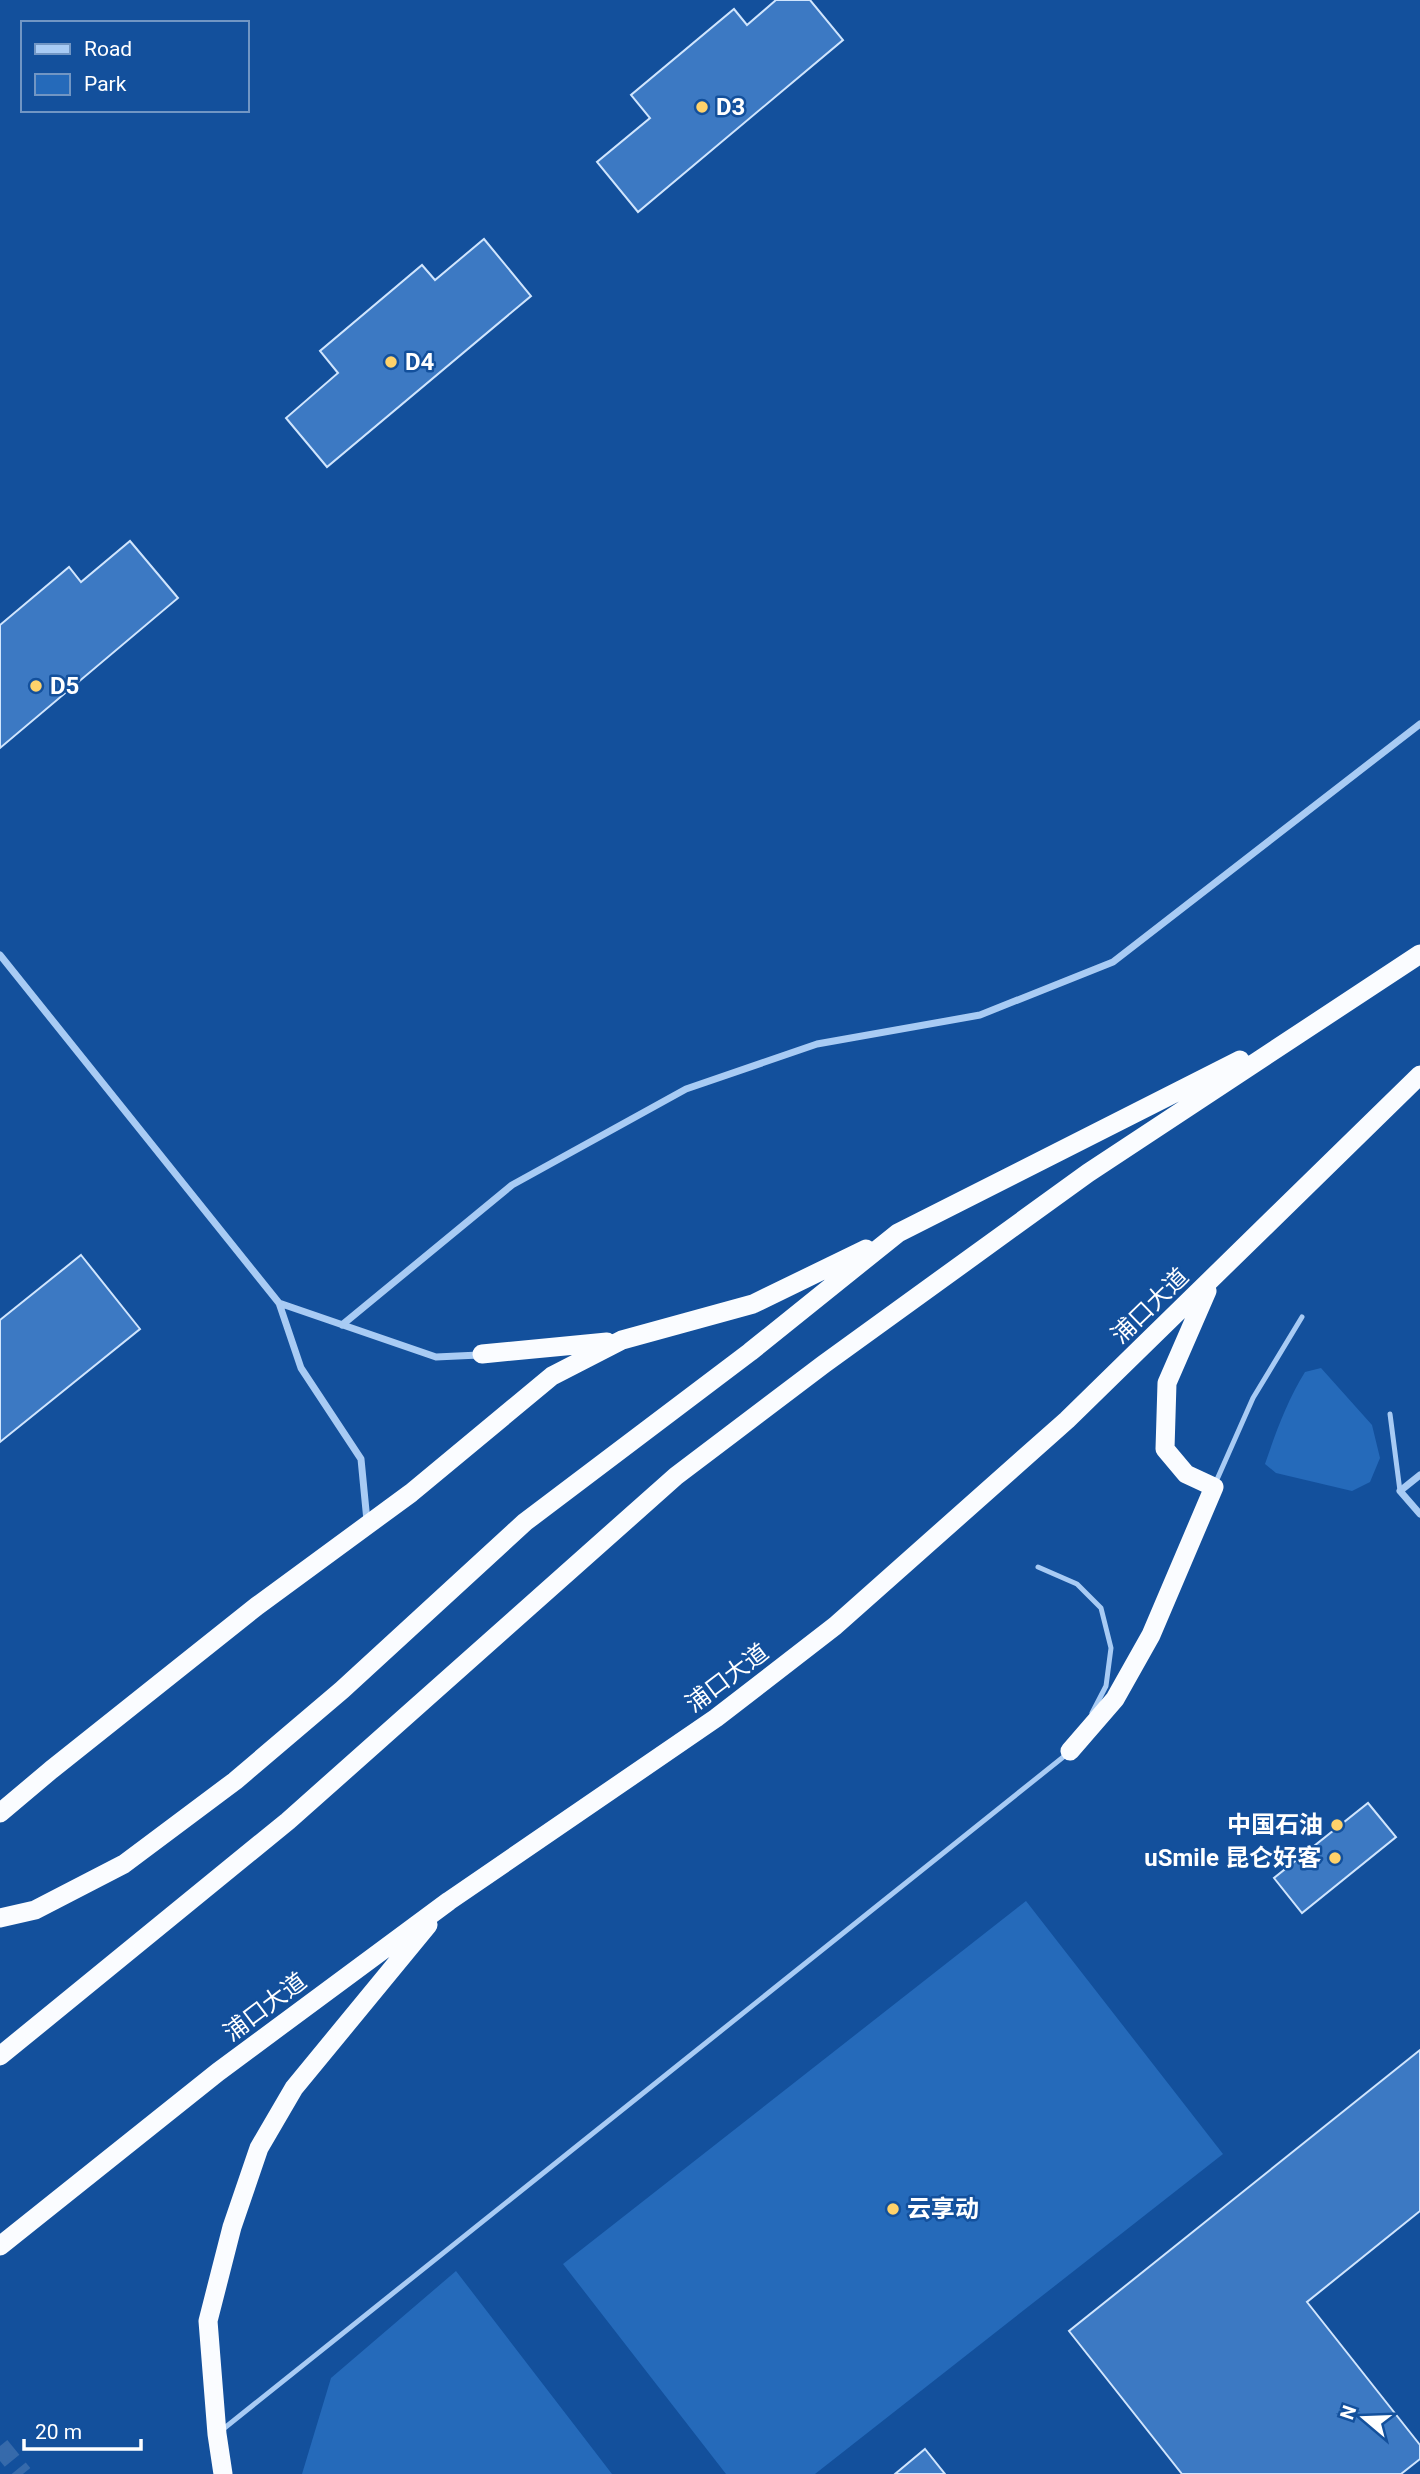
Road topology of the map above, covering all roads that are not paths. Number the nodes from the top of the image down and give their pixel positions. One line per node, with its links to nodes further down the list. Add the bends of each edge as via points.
1 (1420, 724): 10 (street, via 1113,962 980,1015 817,1044 686,1089 512,1185)
2 (1420, 954): 4 (highway)
3 (0, 956): 8 (street)
4 (1320, 1020): 6 (highway); 24 (highway, via 1088,1173 676,1476 288,1821)
5 (1420, 1074): 7 (highway, 浦口大道)
6 (898, 1233): 11 (highway, via 753,1304); 23 (highway, via 525,1522 235,1781 124,1864 35,1910)
7 (1212, 1280): 15 (highway, via 1167,1382 1165,1449 1186,1474); 22 (highway, 浦口大道, via 1067,1420 835,1626 716,1718)
8 (279, 1303): 10 (street); 18 (street, via 301,1368 361,1459)
9 (1302, 1317): 15 (lane, via 1253,1398)
10 (342, 1325): 12 (street, via 436,1357)
11 (622, 1340): 12 (highway); 18 (highway, via 552,1376)
12 (482, 1354)
13 (1390, 1414): 16 (lane)
14 (1420, 1475): 16 (street)
15 (1214, 1487): 20 (highway, via 1151,1635 1115,1699)
16 (1400, 1491): 17 (street)
17 (1420, 1514)
18 (367, 1525): 21 (highway, via 257,1606)
19 (1038, 1567): 20 (lane, via 1077,1584 1101,1608 1111,1648 1107,1686)
20 (1070, 1751): 26 (lane)
21 (0, 1813)
22 (449, 1900): 25 (highway, 浦口大道, via 218,2072); 26 (highway, via 294,2088 259,2148 208,2320)
23 (0, 1918)
24 (0, 2056)
25 (0, 2246)
26 (217, 2434): 27 (highway)
27 (223, 2474)

